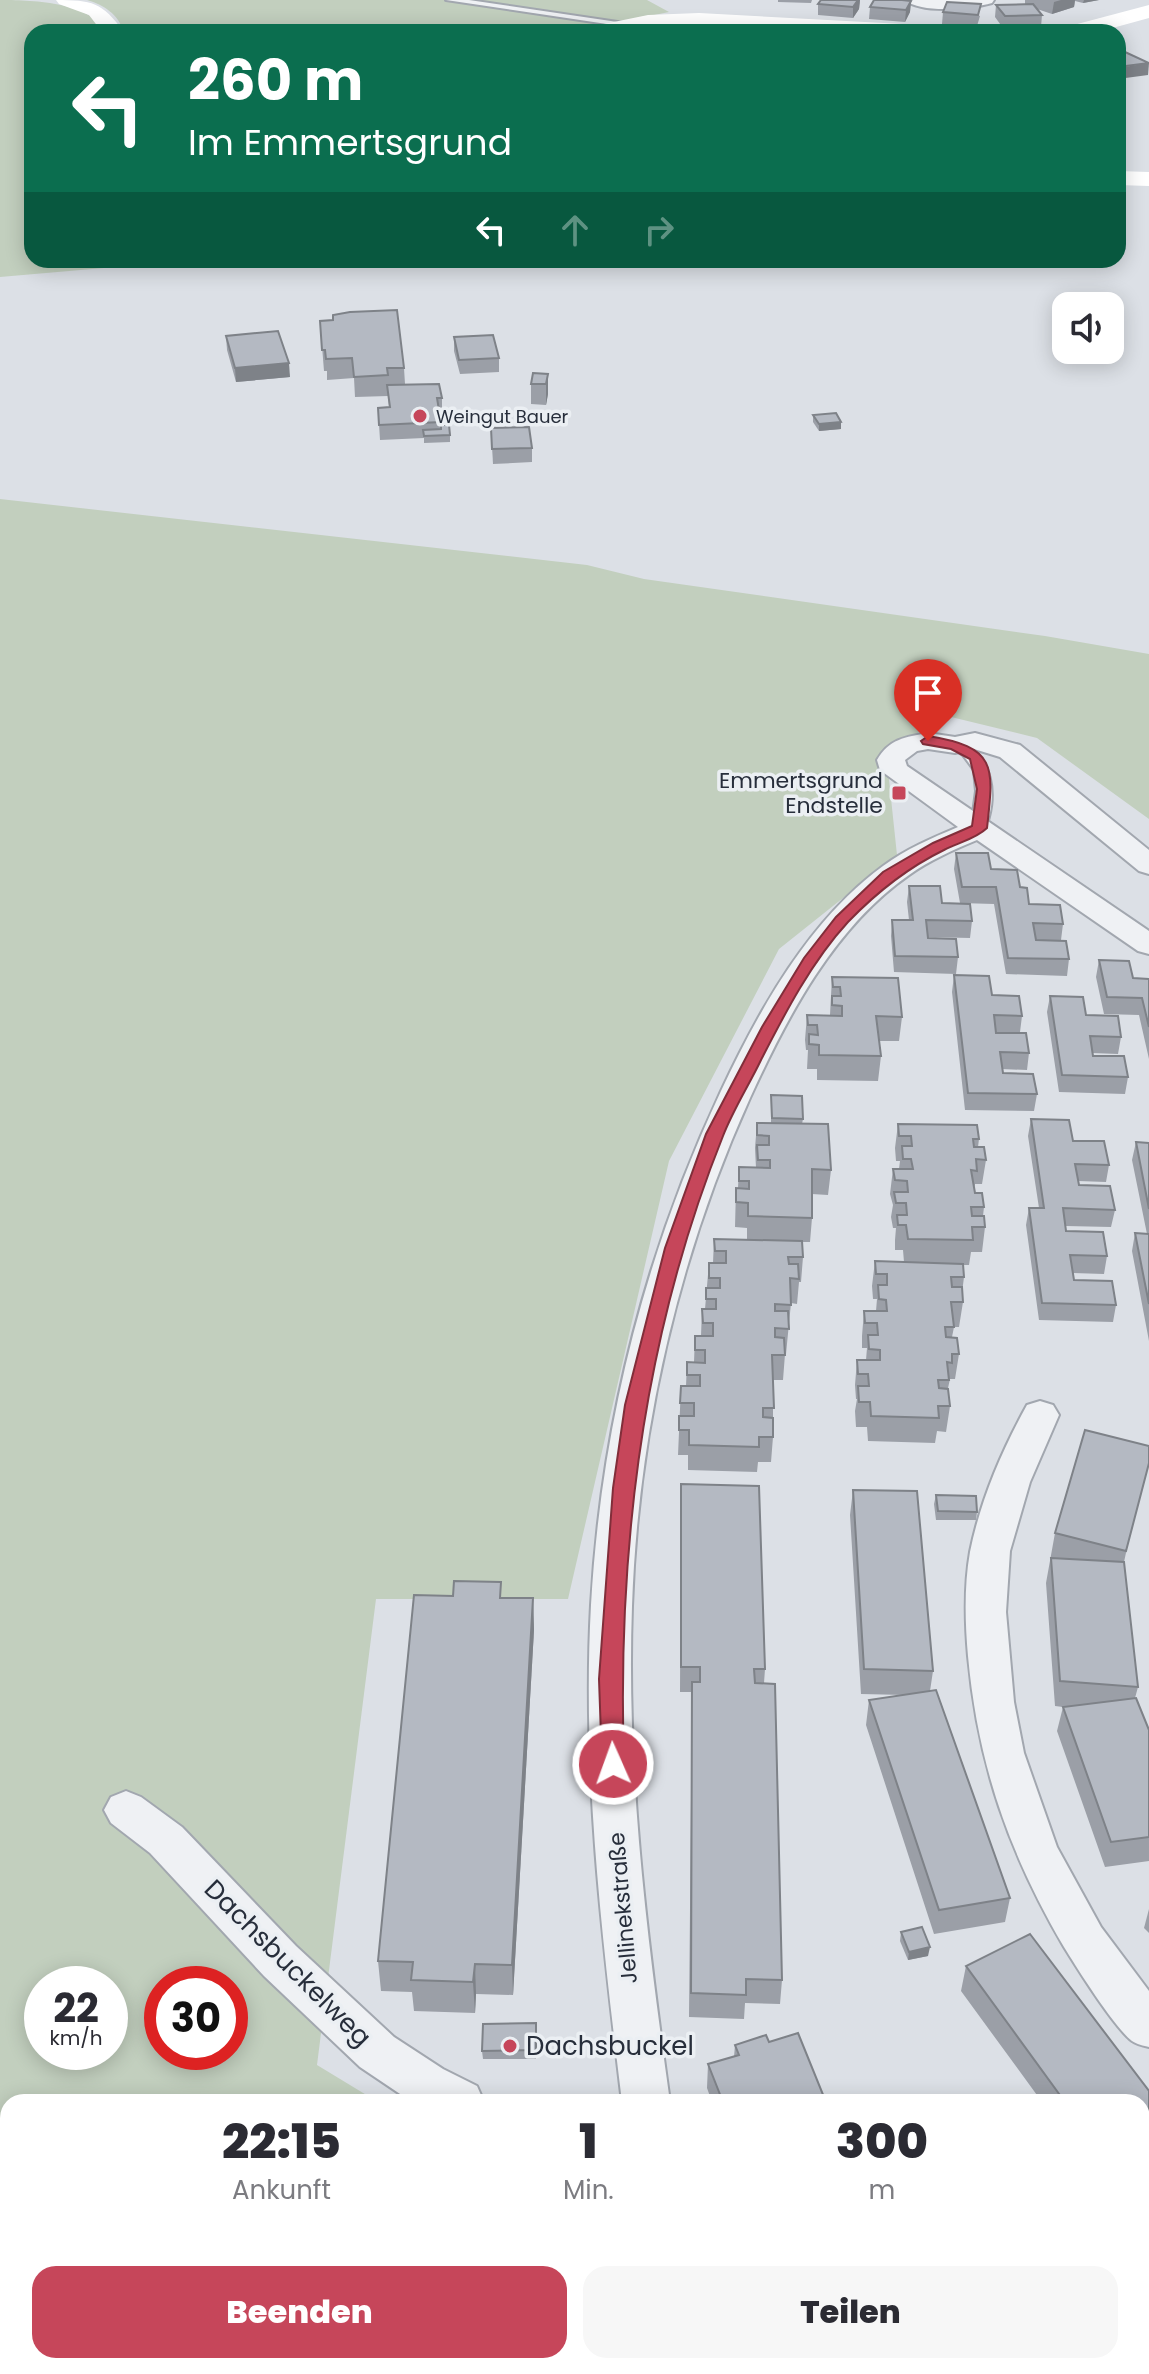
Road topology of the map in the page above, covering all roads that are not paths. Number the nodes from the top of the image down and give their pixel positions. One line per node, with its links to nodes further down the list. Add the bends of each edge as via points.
1 (66, 0): 8 (street, via 96,11)
2 (450, 0): 7 (lane)
3 (514, 0): 7 (lane)
4 (913, 0): 5 (street, via 965,5)
5 (986, 0)
6 (1149, 11): 11 (street)
7 (567, 15): 9 (lane)
8 (107, 24)
9 (627, 24): 10 (street, via 716,19)
10 (802, 24)
11 (1103, 24)
12 (1126, 178): 13 (street)
13 (1149, 179)
14 (955, 745): 15 (lane, via 980,763 984,789); 15 (street, via 910,744 891,760 894,770); 16 (street, via 975,741 1010,751)
15 (979, 828): 17 (street); 22 (street, Jellinekstraße, via 888,876 841,920 813,958 770,1027 715,1134 655,1317 624,1488 610,1679 625,1950)
16 (1149, 865)
17 (1149, 945)
18 (1040, 1415): 20 (street, via 1018,1462 990,1553 985,1601 1000,1750 1031,1842 1065,1913)
19 (126, 1810): 21 (street, Dachsbuckelweg, via 166,1840 280,1961)
20 (1149, 2026)
21 (429, 2094)
22 (645, 2094)

